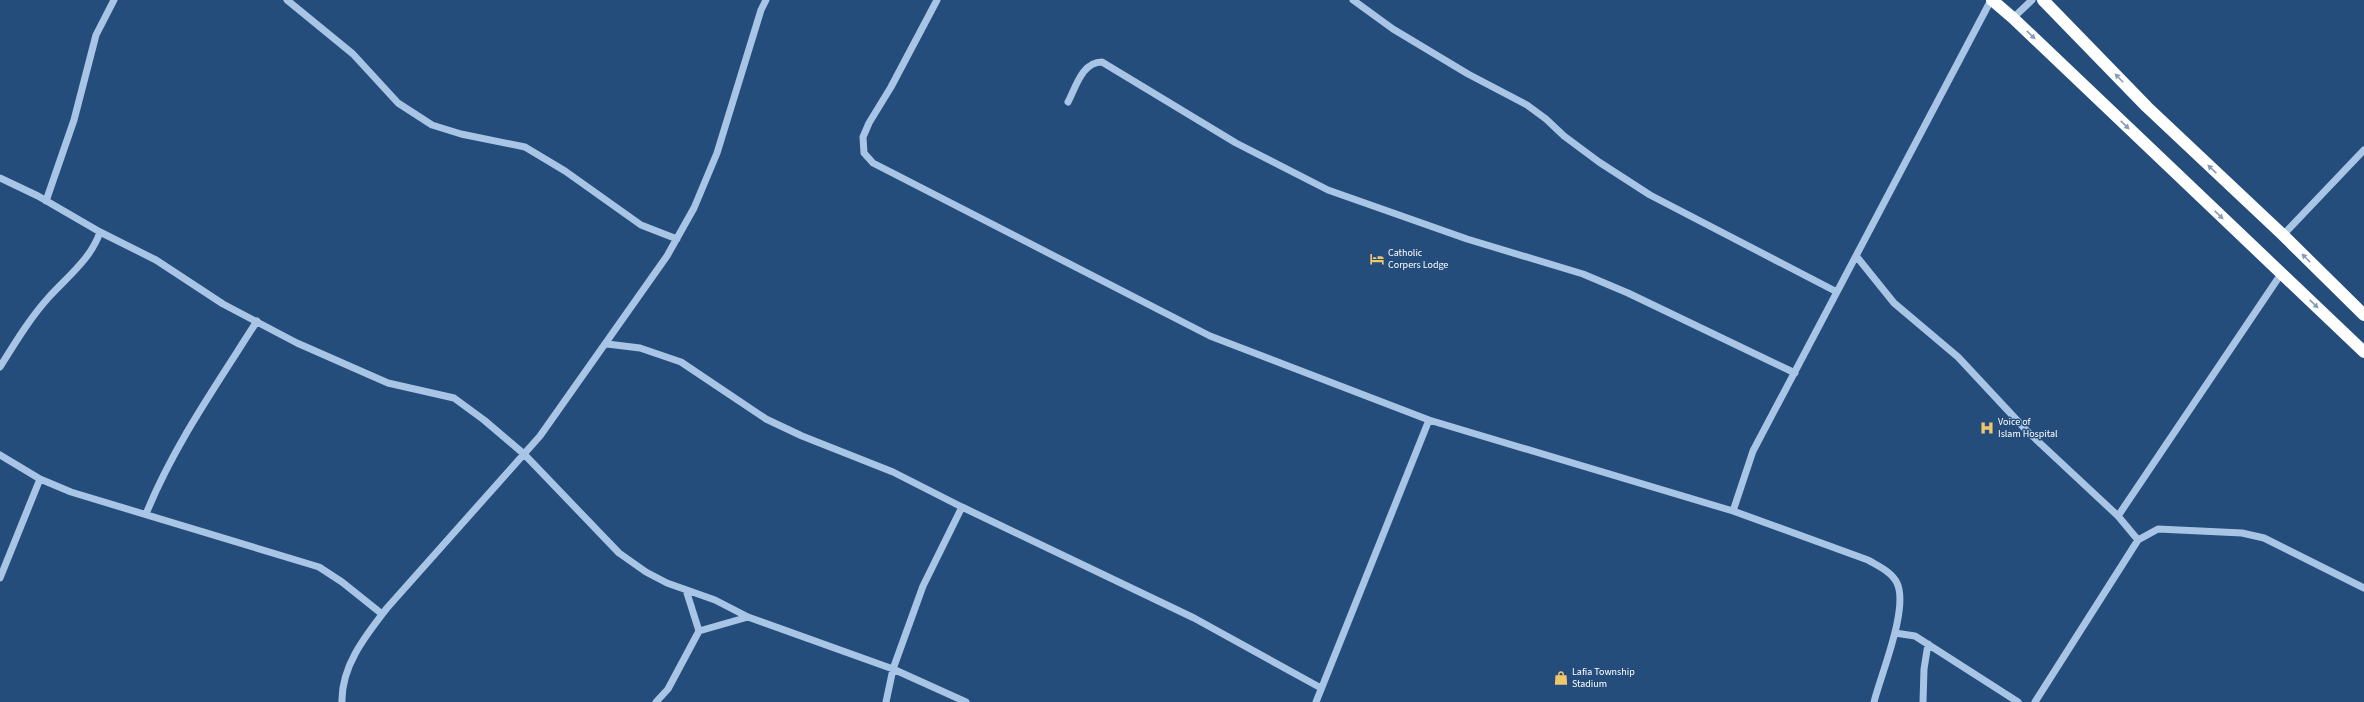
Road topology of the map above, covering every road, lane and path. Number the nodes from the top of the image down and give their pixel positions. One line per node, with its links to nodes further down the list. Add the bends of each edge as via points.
1 (114, 0): 13 (street, via 96,36 74,120)
2 (287, 0): 16 (street, via 353,54 398,103 432,125 468,136 525,148 565,171 641,225)
3 (766, 0): 16 (street, via 717,153 694,208)
4 (937, 0): 26 (street, via 863,137 864,153 873,163 1210,336)
5 (1353, 0): 19 (street, via 1393,29 1468,74 1527,105 1593,158 1650,195)
6 (1992, 0): 9 (highway); 17 (street)
7 (2032, 0): 9 (street)
8 (2043, 0): 15 (highway, one-way to 8, via 2147,107)
9 (2013, 18): 18 (highway, one-way to 18)
10 (1068, 102): 25 (street, via 1083,72 1090,64 1102,62 1236,143 1328,190 1467,239 1582,274 1628,293)
11 (2364, 150): 15 (street)
12 (0, 178): 13 (street)
13 (46, 201): 14 (street)
14 (100, 232): 21 (street, via 156,260 223,304); 24 (street, via 96,244 75,271 49,297)
15 (2283, 235): 20 (highway, one-way to 15)
16 (677, 239): 22 (street)
17 (1857, 257): 19 (street); 33 (street, via 1894,303 1958,357 2027,431)
18 (2281, 274): 23 (highway, one-way to 23); 33 (street)
19 (1837, 292): 25 (street)
20 (2364, 316)
21 (257, 321): 27 (street, via 297,343 388,383 454,398); 32 (street, via 193,422 157,486)
22 (607, 344): 27 (street); 30 (street, via 640,348 680,362 766,419 893,472)
23 (2364, 352)
24 (0, 367)
25 (1795, 373): 31 (street, via 1753,451)
26 (1429, 420): 31 (street); 44 (street)
27 (524, 454): 37 (street, via 619,553 646,572); 38 (street)
28 (0, 455): 29 (street)
29 (40, 479): 32 (street, via 71,492); 35 (street)
30 (962, 507): 43 (street, via 923,586); 44 (street, via 1187,615)
31 (1733, 512): 41 (street, via 1868,560 1885,570 1896,582 1900,594)
32 (146, 514): 38 (street, via 319,567)
33 (2118, 516): 34 (street)
34 (2138, 540): 36 (street, via 2158,529 2242,533 2264,538); 53 (street)
35 (0, 578)
36 (2364, 588)
37 (686, 590): 39 (street, via 714,600); 40 (street)
38 (382, 614): 45 (street, via 352,658 343,688)
39 (748, 617): 40 (street); 43 (street)
40 (699, 631): 46 (street, via 676,676)
41 (1896, 633): 42 (street, via 1915,636); 50 (street)
42 (1928, 644): 51 (street); 52 (street)
43 (893, 669): 47 (street); 48 (street)
44 (1322, 688): 49 (street)
45 (342, 702)
46 (656, 702)
47 (886, 702)
48 (966, 702)
49 (1316, 702)
50 (1874, 702)
51 (1923, 702)
52 (2018, 702)
53 (2035, 702)

